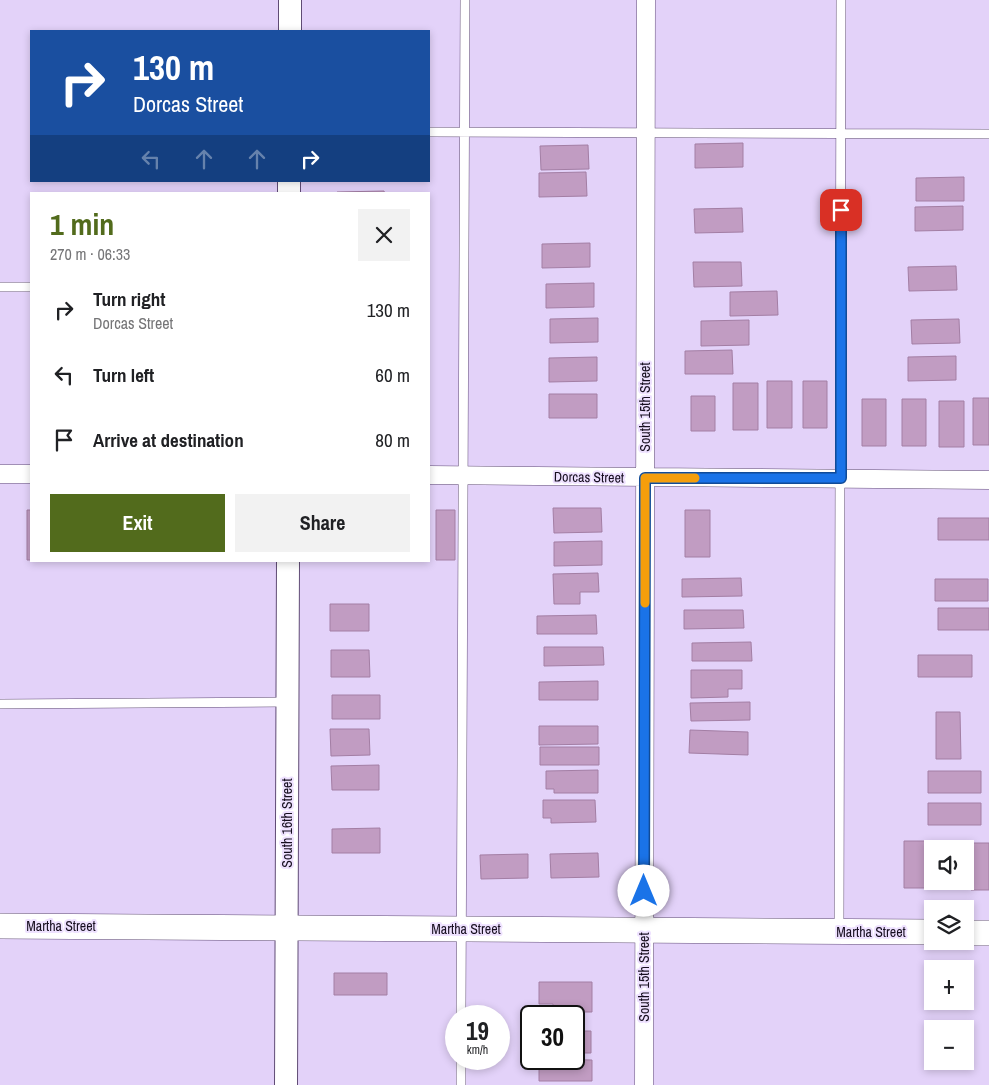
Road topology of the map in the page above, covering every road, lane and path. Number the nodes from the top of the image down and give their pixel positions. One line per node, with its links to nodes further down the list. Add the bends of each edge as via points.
1 (290, 0): 5 (street)
2 (465, 0): 7 (lane)
3 (646, 0): 8 (street, South 15th Street)
4 (841, 0): 9 (lane)
5 (290, 30)
6 (430, 132): 7 (lane)
7 (464, 133): 8 (lane); 16 (lane)
8 (646, 134): 9 (lane); 17 (street, South 15th Street)
9 (841, 134): 10 (lane); 18 (lane)
10 (989, 134)
11 (0, 287): 12 (lane)
12 (30, 287)
13 (0, 474): 14 (street)
14 (30, 474)
15 (430, 475): 16 (street, Dorcas Street)
16 (464, 475): 17 (street, Dorcas Street); 25 (lane)
17 (645, 478): 18 (street, Dorcas Street); 26 (street, South 15th Street)
18 (841, 478): 19 (street, Dorcas Street); 27 (lane)
19 (989, 480)
20 (288, 562): 21 (street, South 16th Street)
21 (288, 702): 22 (lane); 24 (street, South 16th Street)
22 (0, 704)
23 (0, 926): 24 (main road, Martha Street)
24 (287, 928): 25 (main road, Martha Street); 33 (street, South 16th Street)
25 (462, 929): 26 (main road, Martha Street); 31 (lane)
26 (644, 930): 27 (main road, Martha Street); 35 (street, South 15th Street)
27 (838, 932): 28 (main road, Martha Street)
28 (924, 932)
29 (974, 932): 30 (main road)
30 (989, 933)
31 (462, 1005)
32 (461, 1070): 34 (lane)
33 (286, 1085)
34 (461, 1085)
35 (644, 1085)

